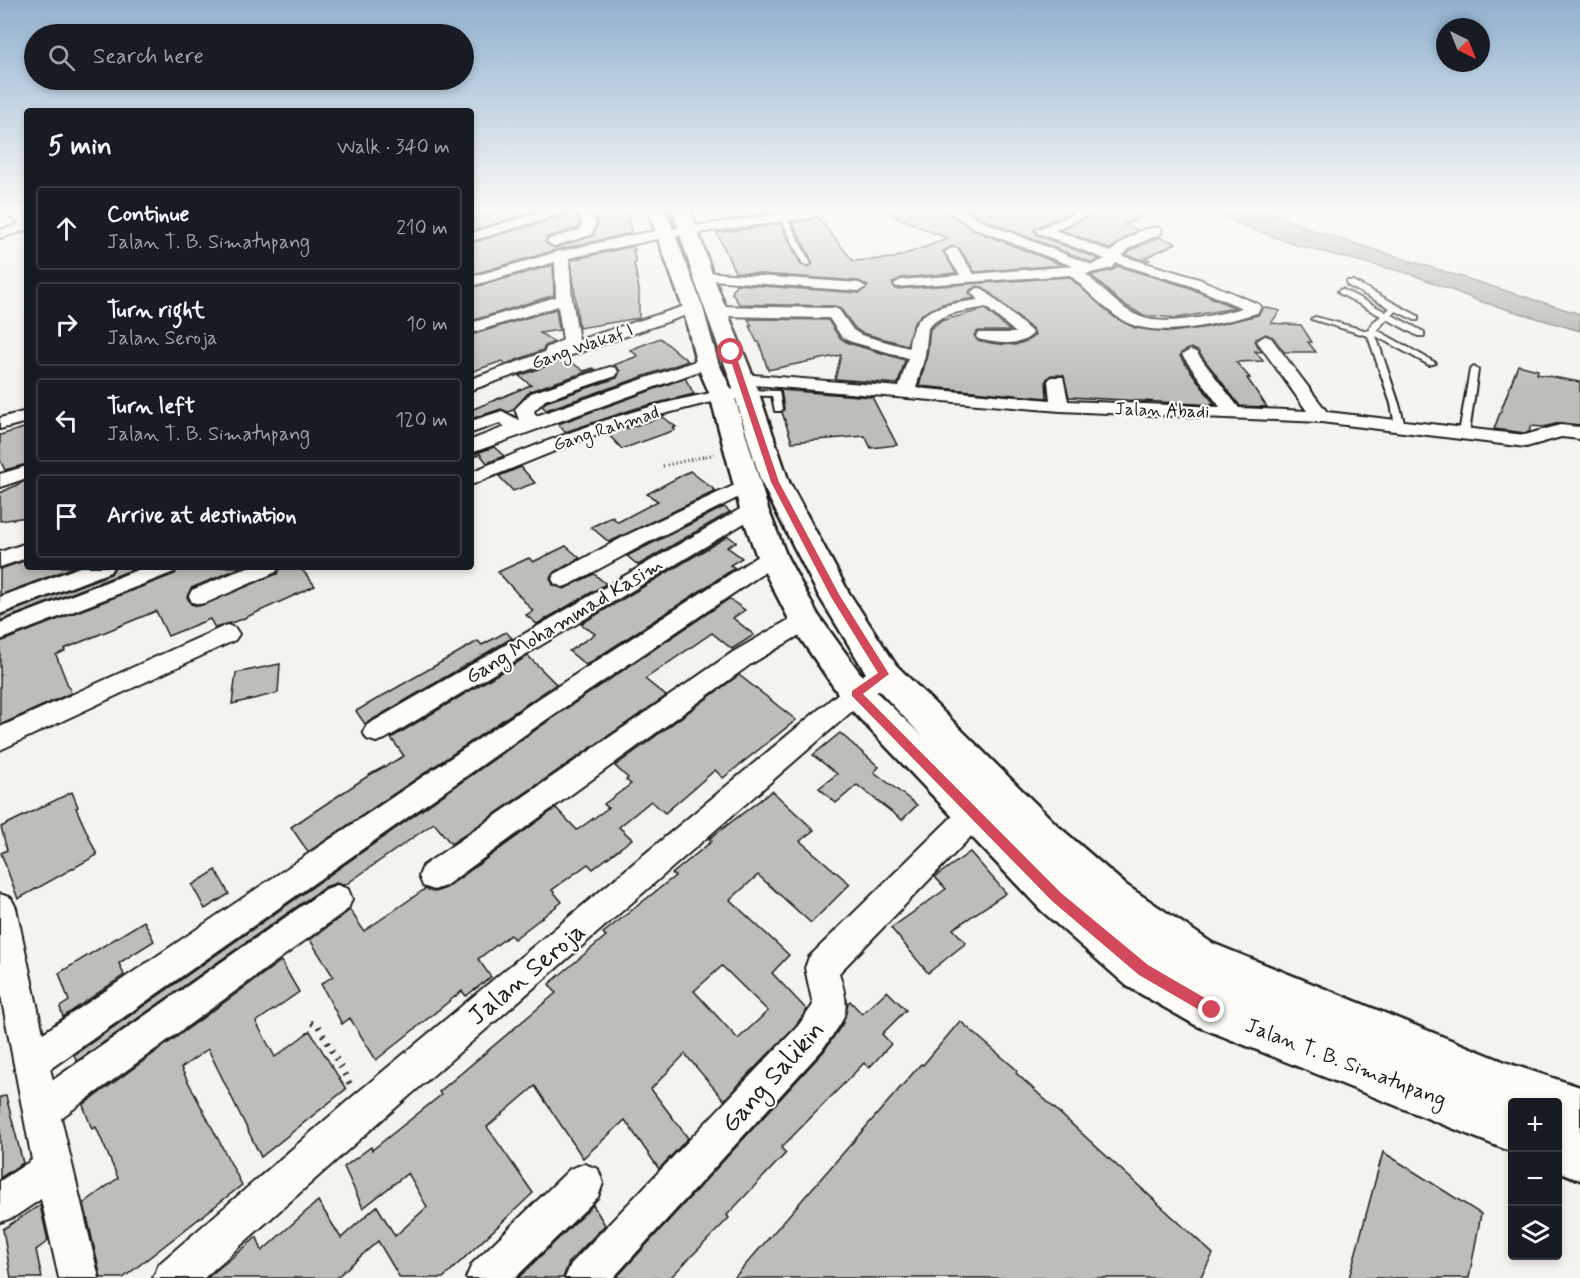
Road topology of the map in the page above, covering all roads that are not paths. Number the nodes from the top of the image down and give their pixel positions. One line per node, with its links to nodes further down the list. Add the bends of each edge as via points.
1 (519, 268): 14 (street)
2 (563, 268): 20 (street)
3 (691, 268): 22 (main road, Jalan T. B. Simatupang)
4 (698, 268): 12 (main road, Jalan T. B. Simatupang)
5 (960, 268): 13 (street)
6 (1089, 268): 9 (street)
7 (1097, 268): 9 (street)
8 (1141, 268): 15 (street)
9 (1092, 269): 10 (street)
10 (1074, 271): 13 (street); 15 (street, via 1141,323 1207,321 1252,310 1249,303)
11 (1208, 272): 15 (street)
12 (703, 276): 18 (street); 22 (main road, Jalan T. B. Simatupang)
13 (966, 278): 17 (street); 21 (street)
14 (474, 281)
15 (1194, 282)
16 (1350, 283): 23 (lane)
17 (900, 284)
18 (858, 287)
19 (1342, 291): 24 (lane)
20 (564, 299): 27 (street); 38 (street, via 571,340)
21 (989, 302): 30 (street, via 1025,333 1017,338); 32 (street, via 930,317 920,328)
22 (705, 309): 32 (street, Gang Wakaf I, via 834,313 855,338); 34 (main road, Jalan T. B. Simatupang); 40 (street, Gang Wakaf I, via 572,348); 41 (main road, Jalan T. B. Simatupang)
23 (1395, 309): 24 (lane); 25 (lane)
24 (1387, 315): 28 (lane); 29 (lane)
25 (1415, 318)
26 (1315, 319): 28 (lane)
27 (474, 327)
28 (1371, 332): 35 (lane); 50 (lane)
29 (1421, 334)
30 (984, 336)
31 (1265, 341): 47 (street)
32 (917, 355): 42 (street)
33 (1190, 355): 45 (street)
34 (707, 362): 41 (main road, Jalan T. B. Simatupang); 49 (street)
35 (1432, 363)
36 (1474, 370): 52 (lane)
37 (610, 372): 49 (street, via 537,397 524,409)
38 (474, 379)
39 (1058, 381): 43 (street)
40 (474, 384)
41 (737, 389): 42 (street, Jalan Abadi); 44 (lane, via 776,393); 56 (street, Gang Rahmad, via 632,417); 58 (main road, Jalan T. B. Simatupang, via 736,450); 72 (main road, Jalan T. B. Simatupang, via 780,493 835,597)
42 (906, 392): 43 (street, Jalan Abadi)
43 (1060, 406): 45 (street, Jalan Abadi)
44 (778, 409)
45 (1233, 413): 47 (street, Jalan Abadi)
46 (24, 417): 48 (street)
47 (1321, 417): 50 (street, Jalan Abadi)
48 (0, 424)
49 (524, 426): 51 (street, via 502,416); 54 (street)
50 (1400, 426): 52 (street, Jalan Abadi)
51 (474, 427)
52 (1464, 433): 53 (street, Jalan Abadi, via 1526,441 1560,431)
53 (1580, 433)
54 (474, 446)
55 (24, 473): 57 (street)
56 (474, 478)
57 (0, 481)
58 (748, 485): 59 (main road, Jalan T. B. Simatupang); 66 (street)
59 (754, 509): 61 (main road, Jalan T. B. Simatupang); 73 (street, Gang Mohammad Kasim)
60 (24, 551): 62 (street)
61 (772, 557): 69 (main road, Jalan T. B. Simatupang); 79 (street, via 543,708)
62 (0, 560)
63 (94, 570): 68 (street)
64 (158, 570): 70 (street)
65 (260, 570): 67 (street)
66 (563, 579)
67 (200, 596)
68 (0, 606)
69 (805, 621): 72 (main road, Jalan T. B. Simatupang); 76 (street, via 742,658)
70 (0, 632)
71 (227, 634): 74 (street)
72 (870, 684): 75 (main road, Jalan T. B. Simatupang); 80 (main road, Jalan T. B. Simatupang, via 1111,899 1196,958); 91 (street, Jalan Seroja, via 364,1111)
73 (376, 732)
74 (0, 739)
75 (974, 814): 81 (main road, Jalan T. B. Simatupang, via 1057,897 1143,970 1212,1010); 93 (street, Gang Salikin, via 821,968 830,1010 810,1038)
76 (434, 876)
77 (337, 898): 83 (street)
78 (2, 924): 79 (street)
79 (32, 1061): 83 (street)
80 (1508, 1099)
81 (1508, 1101)
82 (1562, 1106): 84 (main road)
83 (42, 1110): 87 (street)
84 (1580, 1112)
85 (1562, 1147): 86 (main road)
86 (1580, 1154)
87 (53, 1169): 89 (street); 90 (street)
88 (584, 1183): 92 (street)
89 (0, 1203)
90 (79, 1278)
91 (174, 1278)
92 (486, 1278)
93 (585, 1278)

